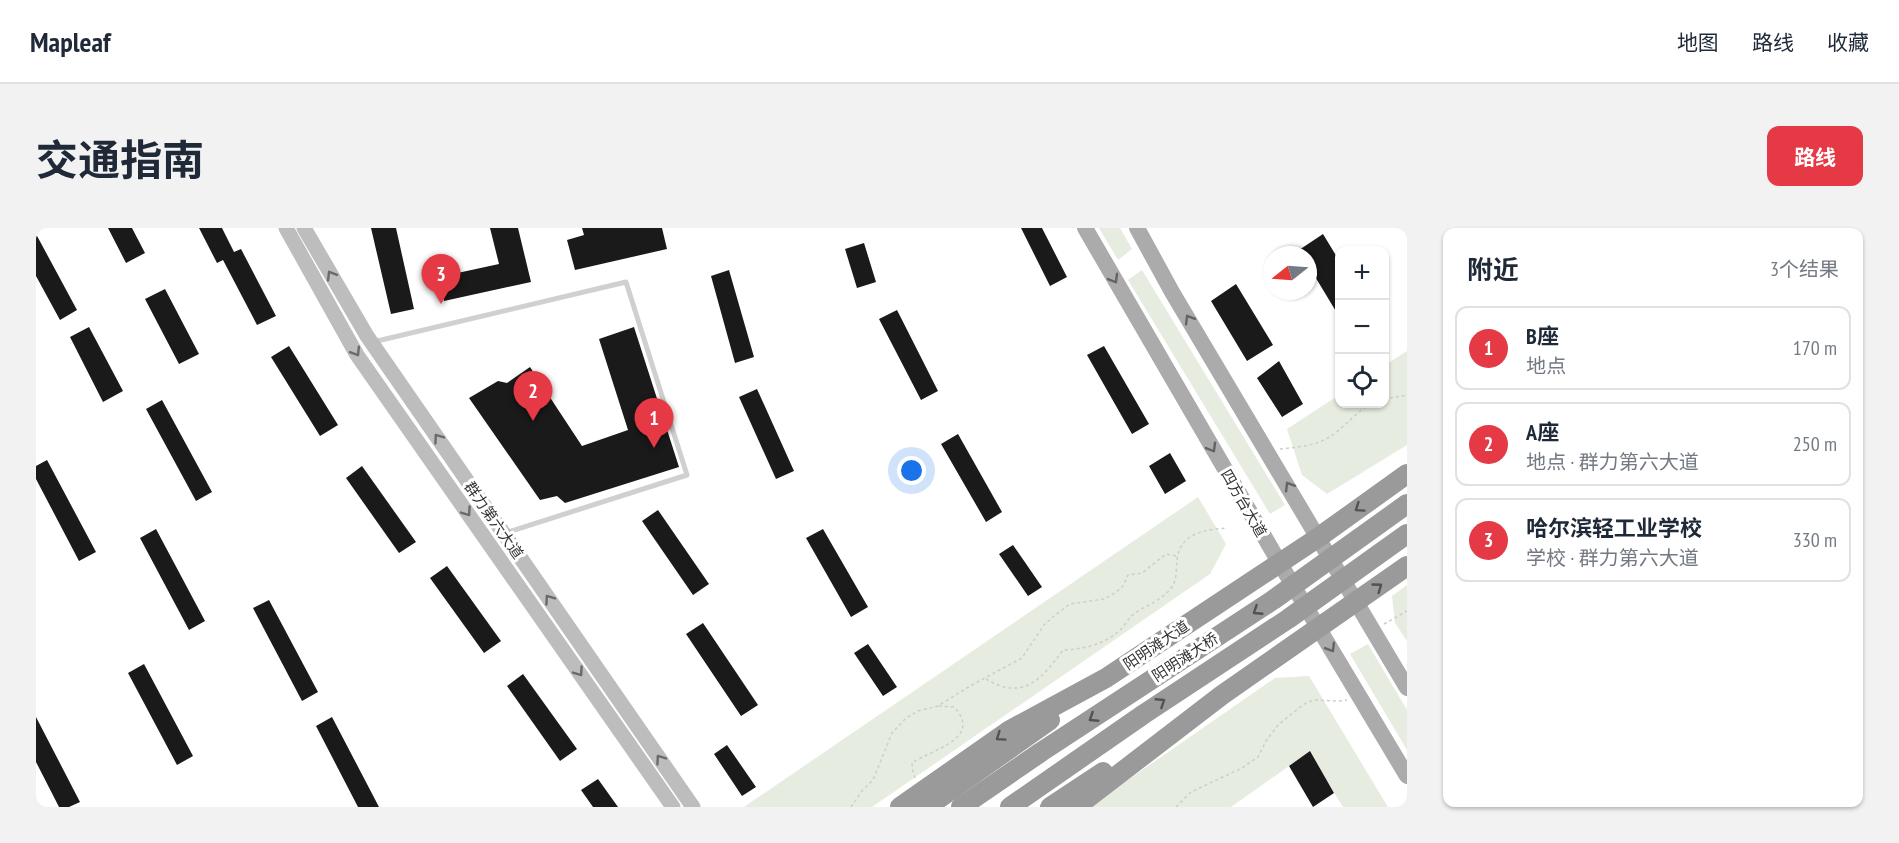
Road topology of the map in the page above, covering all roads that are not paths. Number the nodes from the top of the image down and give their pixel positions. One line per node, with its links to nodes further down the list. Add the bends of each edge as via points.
1 (286, 228): 20 (main road, 群力第六大道, one-way to 20, via 357,355)
2 (304, 228): 5 (main road, 群力第六大道, one-way to 2)
3 (1085, 228): 11 (main road, 四方台大道, one-way to 11)
4 (1137, 228): 10 (main road, one-way to 4)
5 (371, 342): 8 (main road, 群力第六大道, one-way to 5); 8 (lane, via 626,282 687,475)
6 (1407, 474): 10 (highway, 阳明滩大道, one-way to 10)
7 (1407, 504): 23 (highway, 阳明滩大桥, one-way to 23, bridge, via 1273,600)
8 (504, 534): 21 (main road, 群力第六大道, one-way to 8)
9 (1407, 534): 24 (highway, 阳明滩大桥, one-way to 9, bridge)
10 (1319, 537): 11 (highway, 阳明滩大道); 13 (main road)
11 (1279, 562): 14 (main road, 四方台大道); 15 (highway, 阳明滩大道)
12 (1407, 566): 13 (highway, one-way to 12)
13 (1356, 602): 14 (highway); 16 (main road)
14 (1318, 628): 17 (main road, 四方台大道, one-way to 17); 19 (highway)
15 (1106, 678): 18 (highway, via 1018,743); 18 (highway, 阳明滩大道, one-way to 18, via 1010,730)
16 (1407, 688)
17 (1407, 776)
18 (924, 800): 22 (highway, 阳明滩大道)
19 (1063, 804)
20 (673, 807)
21 (693, 807)
22 (900, 807)
23 (962, 807)
24 (1010, 807)

